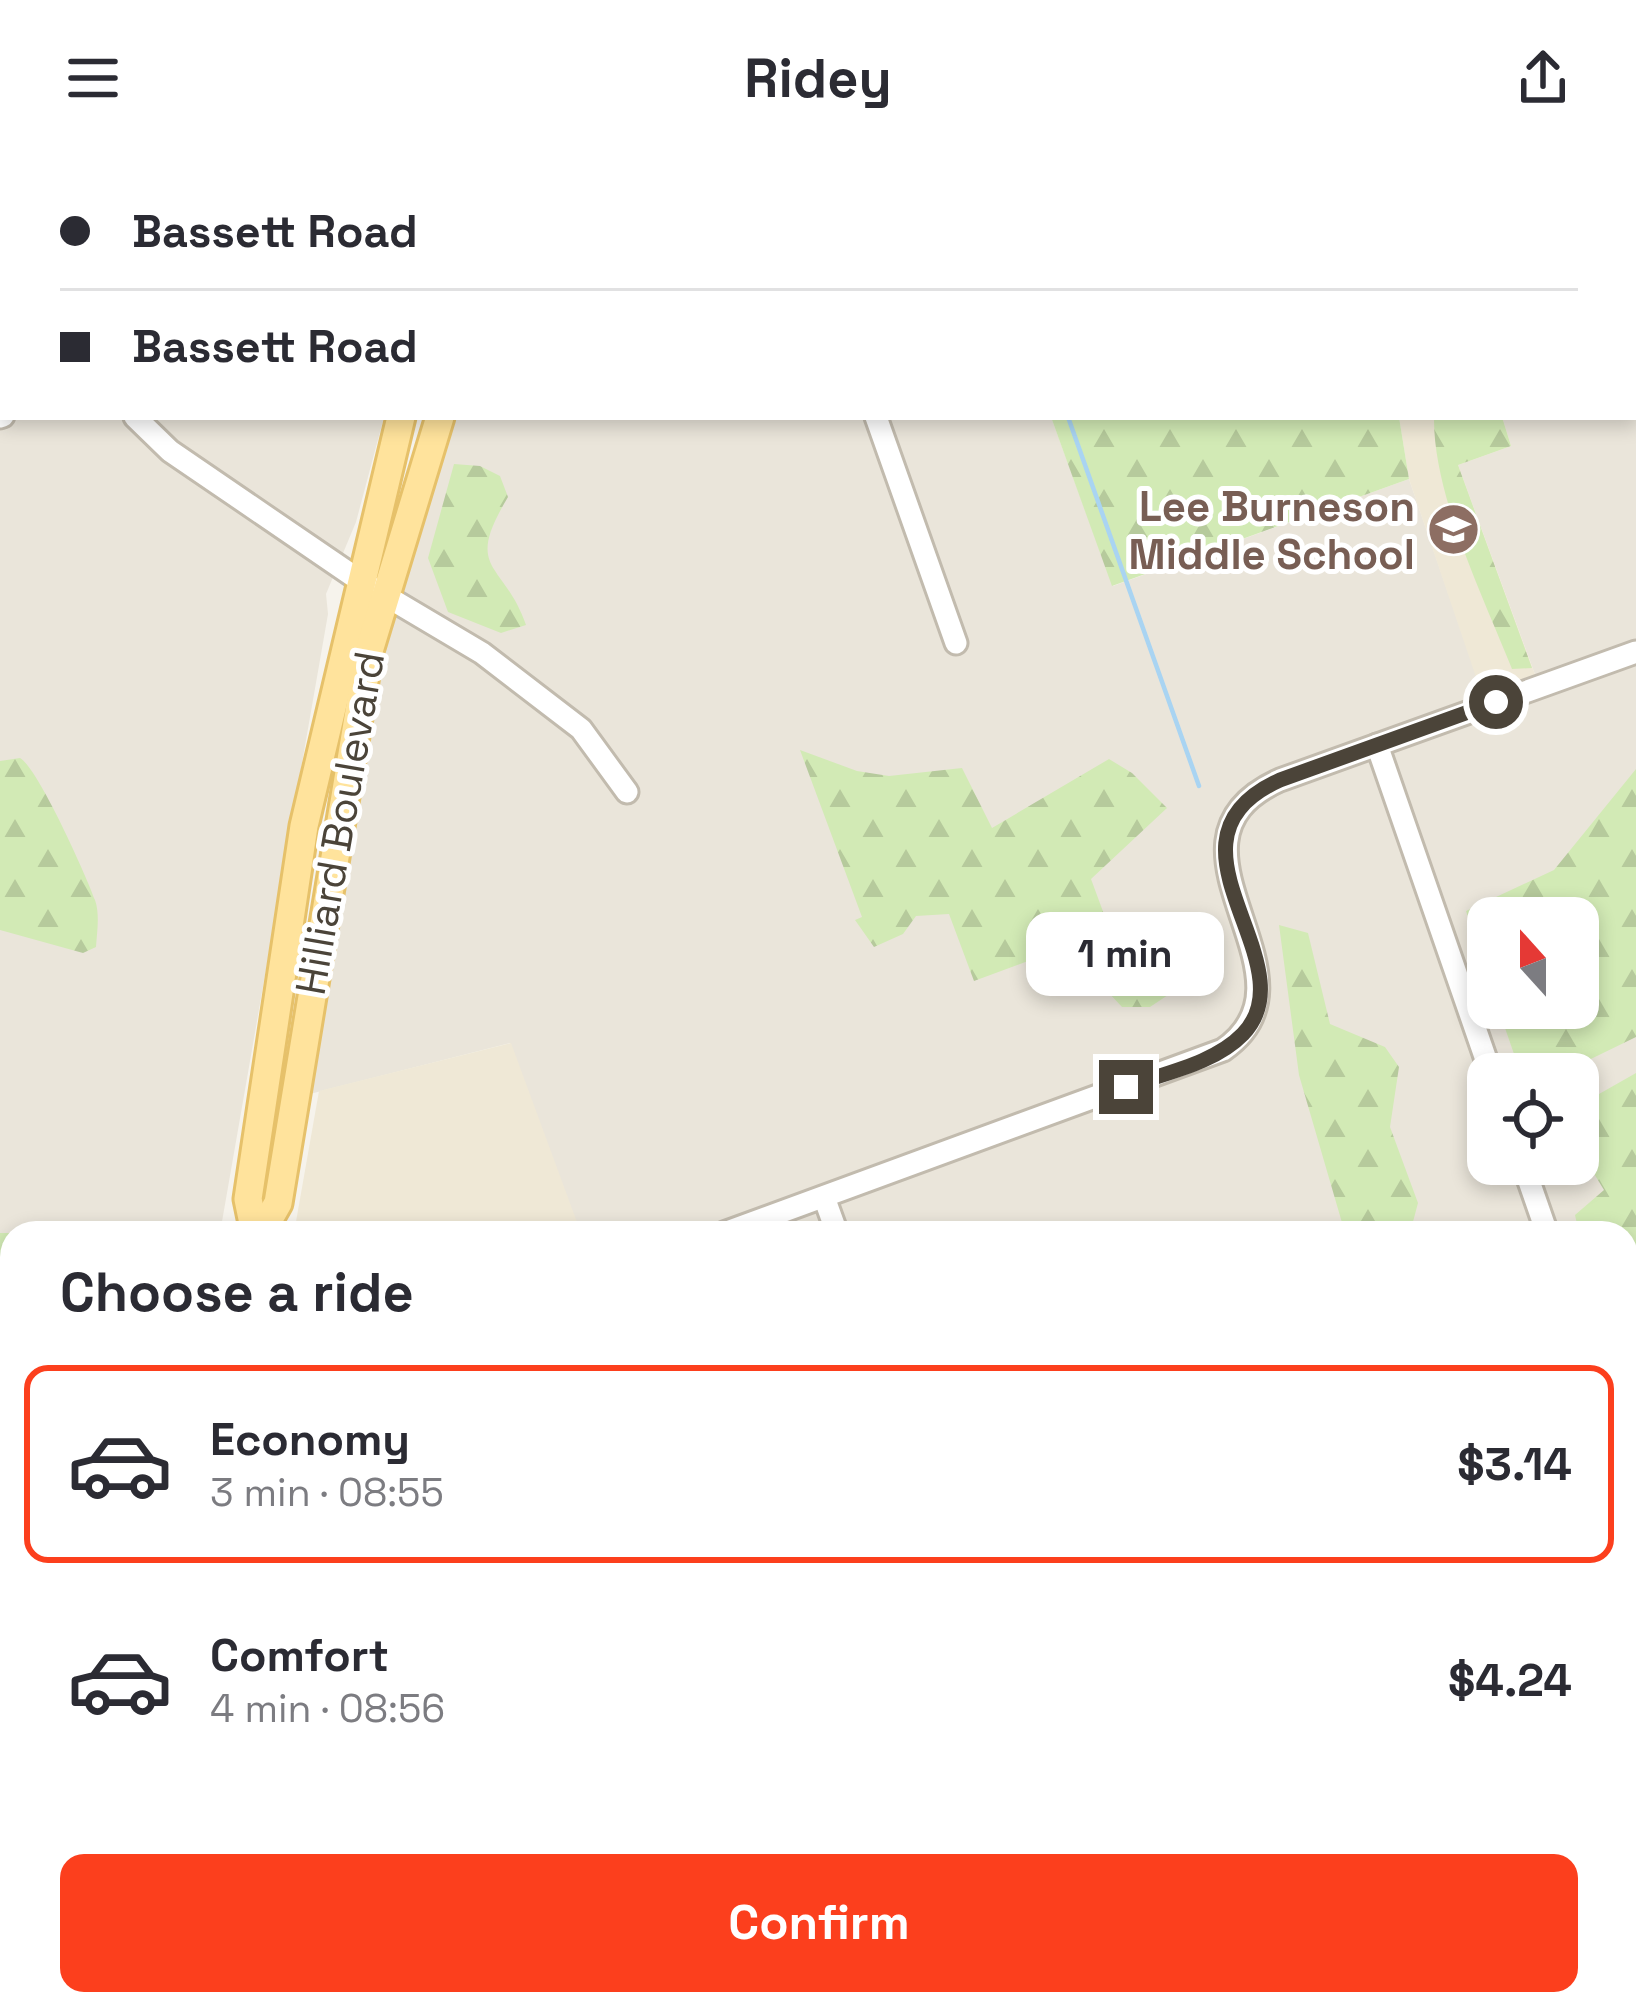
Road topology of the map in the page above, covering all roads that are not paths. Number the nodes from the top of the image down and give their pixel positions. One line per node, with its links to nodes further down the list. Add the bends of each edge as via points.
1 (138, 420): 5 (street, via 170,451)
2 (400, 420): 5 (main road, Hilliard Boulevard)
3 (439, 420): 5 (main road, Hilliard Boulevard)
4 (877, 420): 6 (street)
5 (369, 587): 9 (street, via 482,653 581,729); 13 (main road, Hilliard Boulevard, via 278,1203)
6 (956, 643)
7 (1636, 652): 8 (street)
8 (1377, 745): 10 (street); 12 (street, via 1271,784 1231,824 1227,870 1260,990 1255,1017 1231,1045)
9 (627, 792)
10 (1485, 1053)
11 (1530, 1185): 16 (street)
12 (824, 1196): 14 (street); 15 (street)
13 (266, 1221)
14 (756, 1221)
15 (833, 1221)
16 (1543, 1221)

